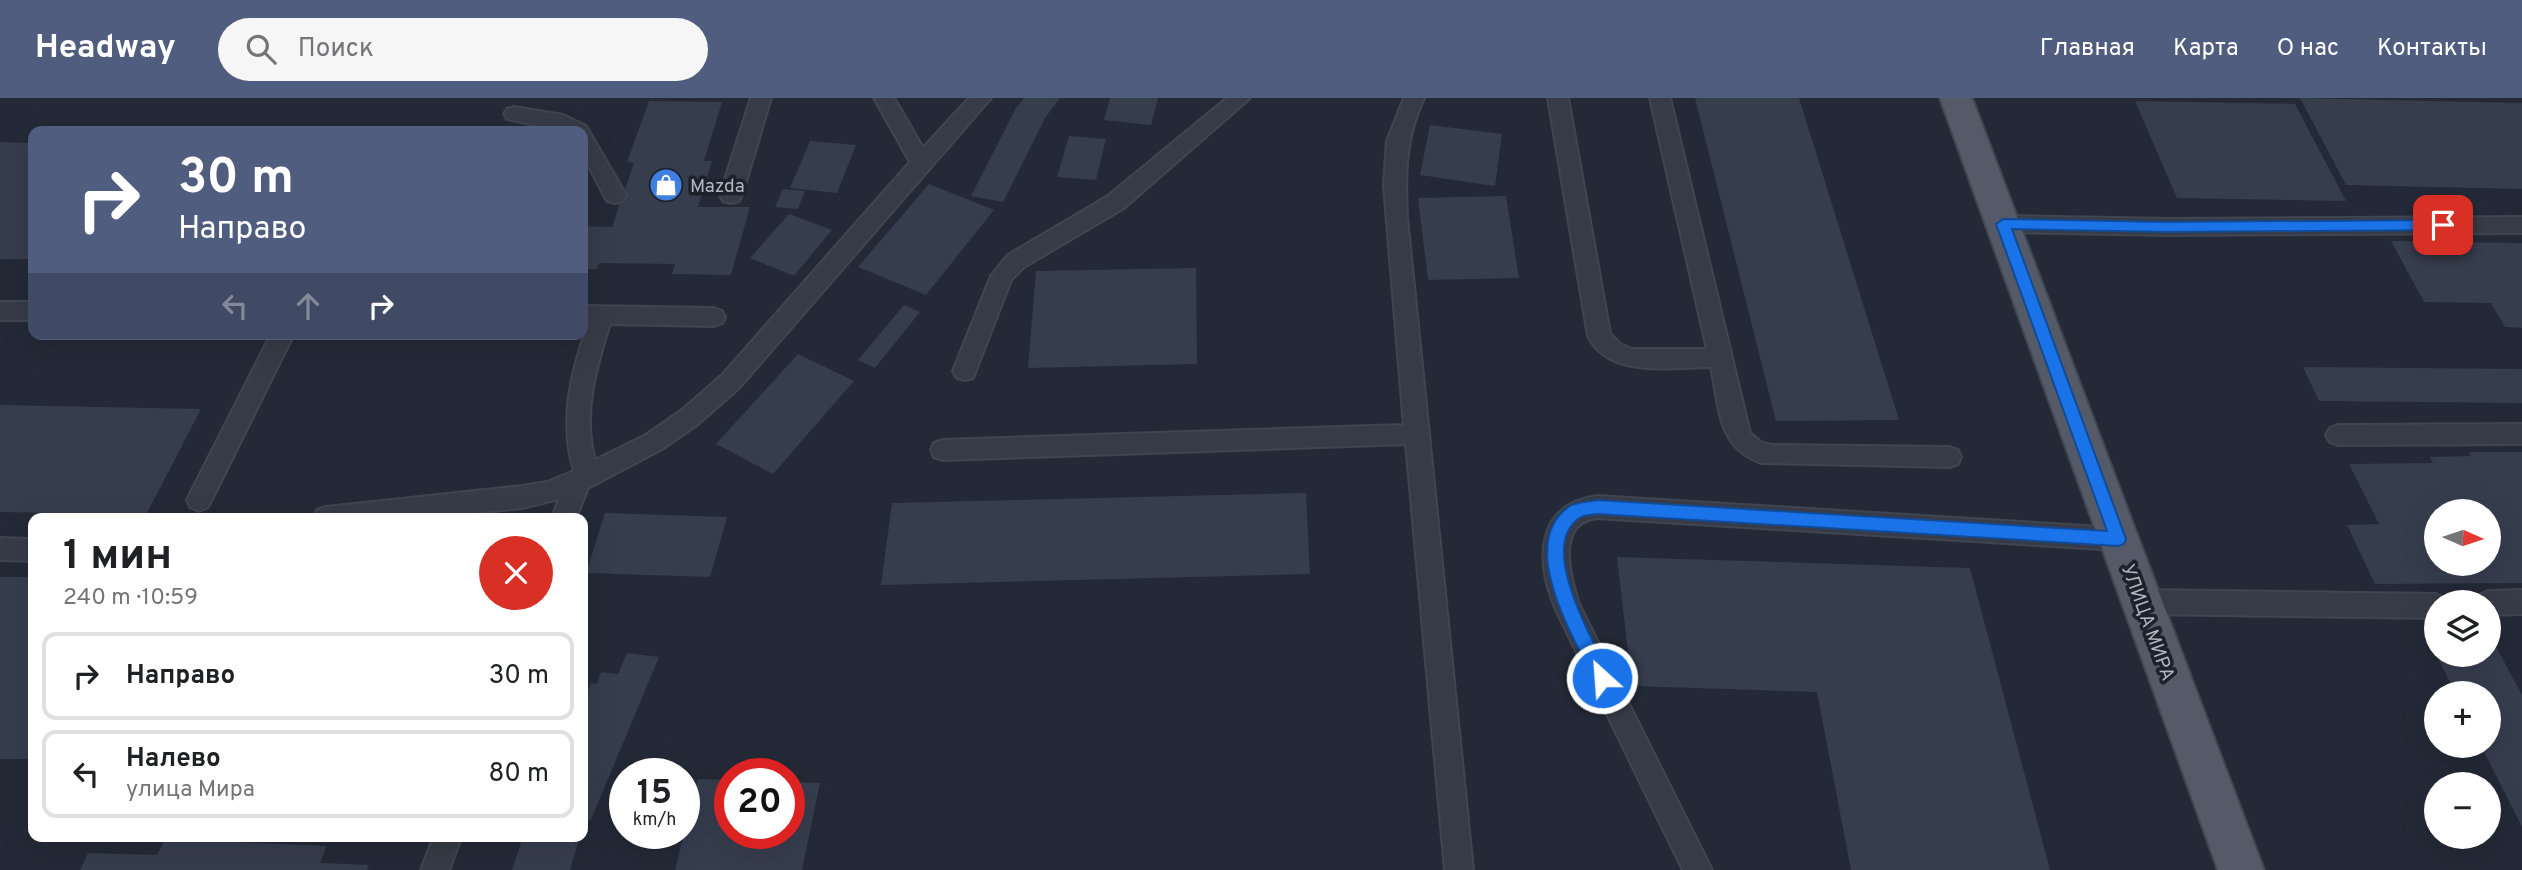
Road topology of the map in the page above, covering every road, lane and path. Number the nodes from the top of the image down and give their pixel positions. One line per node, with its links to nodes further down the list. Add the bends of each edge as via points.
1 (761, 98): 14 (lane)
2 (884, 98): 12 (lane)
3 (981, 98): 12 (lane)
4 (1240, 98): 23 (lane, via 1116,202 1016,261 1002,276)
5 (1414, 98): 24 (lane, via 1398,133 1394,163)
6 (1558, 98): 22 (lane, via 1599,336 1612,350 1630,358)
7 (1660, 98): 22 (lane)
8 (1956, 98): 15 (main road, УЛИЦА МИРА)
9 (514, 114): 10 (lane)
10 (570, 126)
11 (588, 145): 13 (lane)
12 (921, 163): 29 (lane, via 731,381 654,442)
13 (615, 195)
14 (731, 195)
15 (2003, 224): 16 (lane); 33 (main road, УЛИЦА МИРА)
16 (2522, 225)
17 (0, 310): 18 (lane)
18 (28, 311)
19 (593, 315): 20 (lane); 29 (lane, via 580,388)
20 (714, 317)
21 (280, 340): 30 (lane)
22 (1720, 358): 28 (lane, via 1739,437 1758,453)
23 (965, 371)
24 (1417, 434): 27 (lane); 42 (lane)
25 (2522, 434): 26 (lane)
26 (2338, 435)
27 (943, 450)
28 (1949, 457)
29 (583, 479): 31 (lane, via 522,497); 32 (lane)
30 (199, 500)
31 (373, 513)
32 (566, 513)
33 (2118, 539): 36 (main road, УЛИЦА МИРА); 43 (lane, via 1610,508 1576,511 1561,527 1556,550 1558,581)
34 (0, 549): 35 (lane)
35 (28, 550)
36 (2142, 602): 39 (lane); 44 (main road, УЛИЦА МИРА)
37 (2501, 603): 38 (lane)
38 (2521, 604)
39 (2424, 606)
40 (445, 842): 41 (lane)
41 (435, 870)
42 (1460, 870)
43 (1698, 870)
44 (2241, 870)

